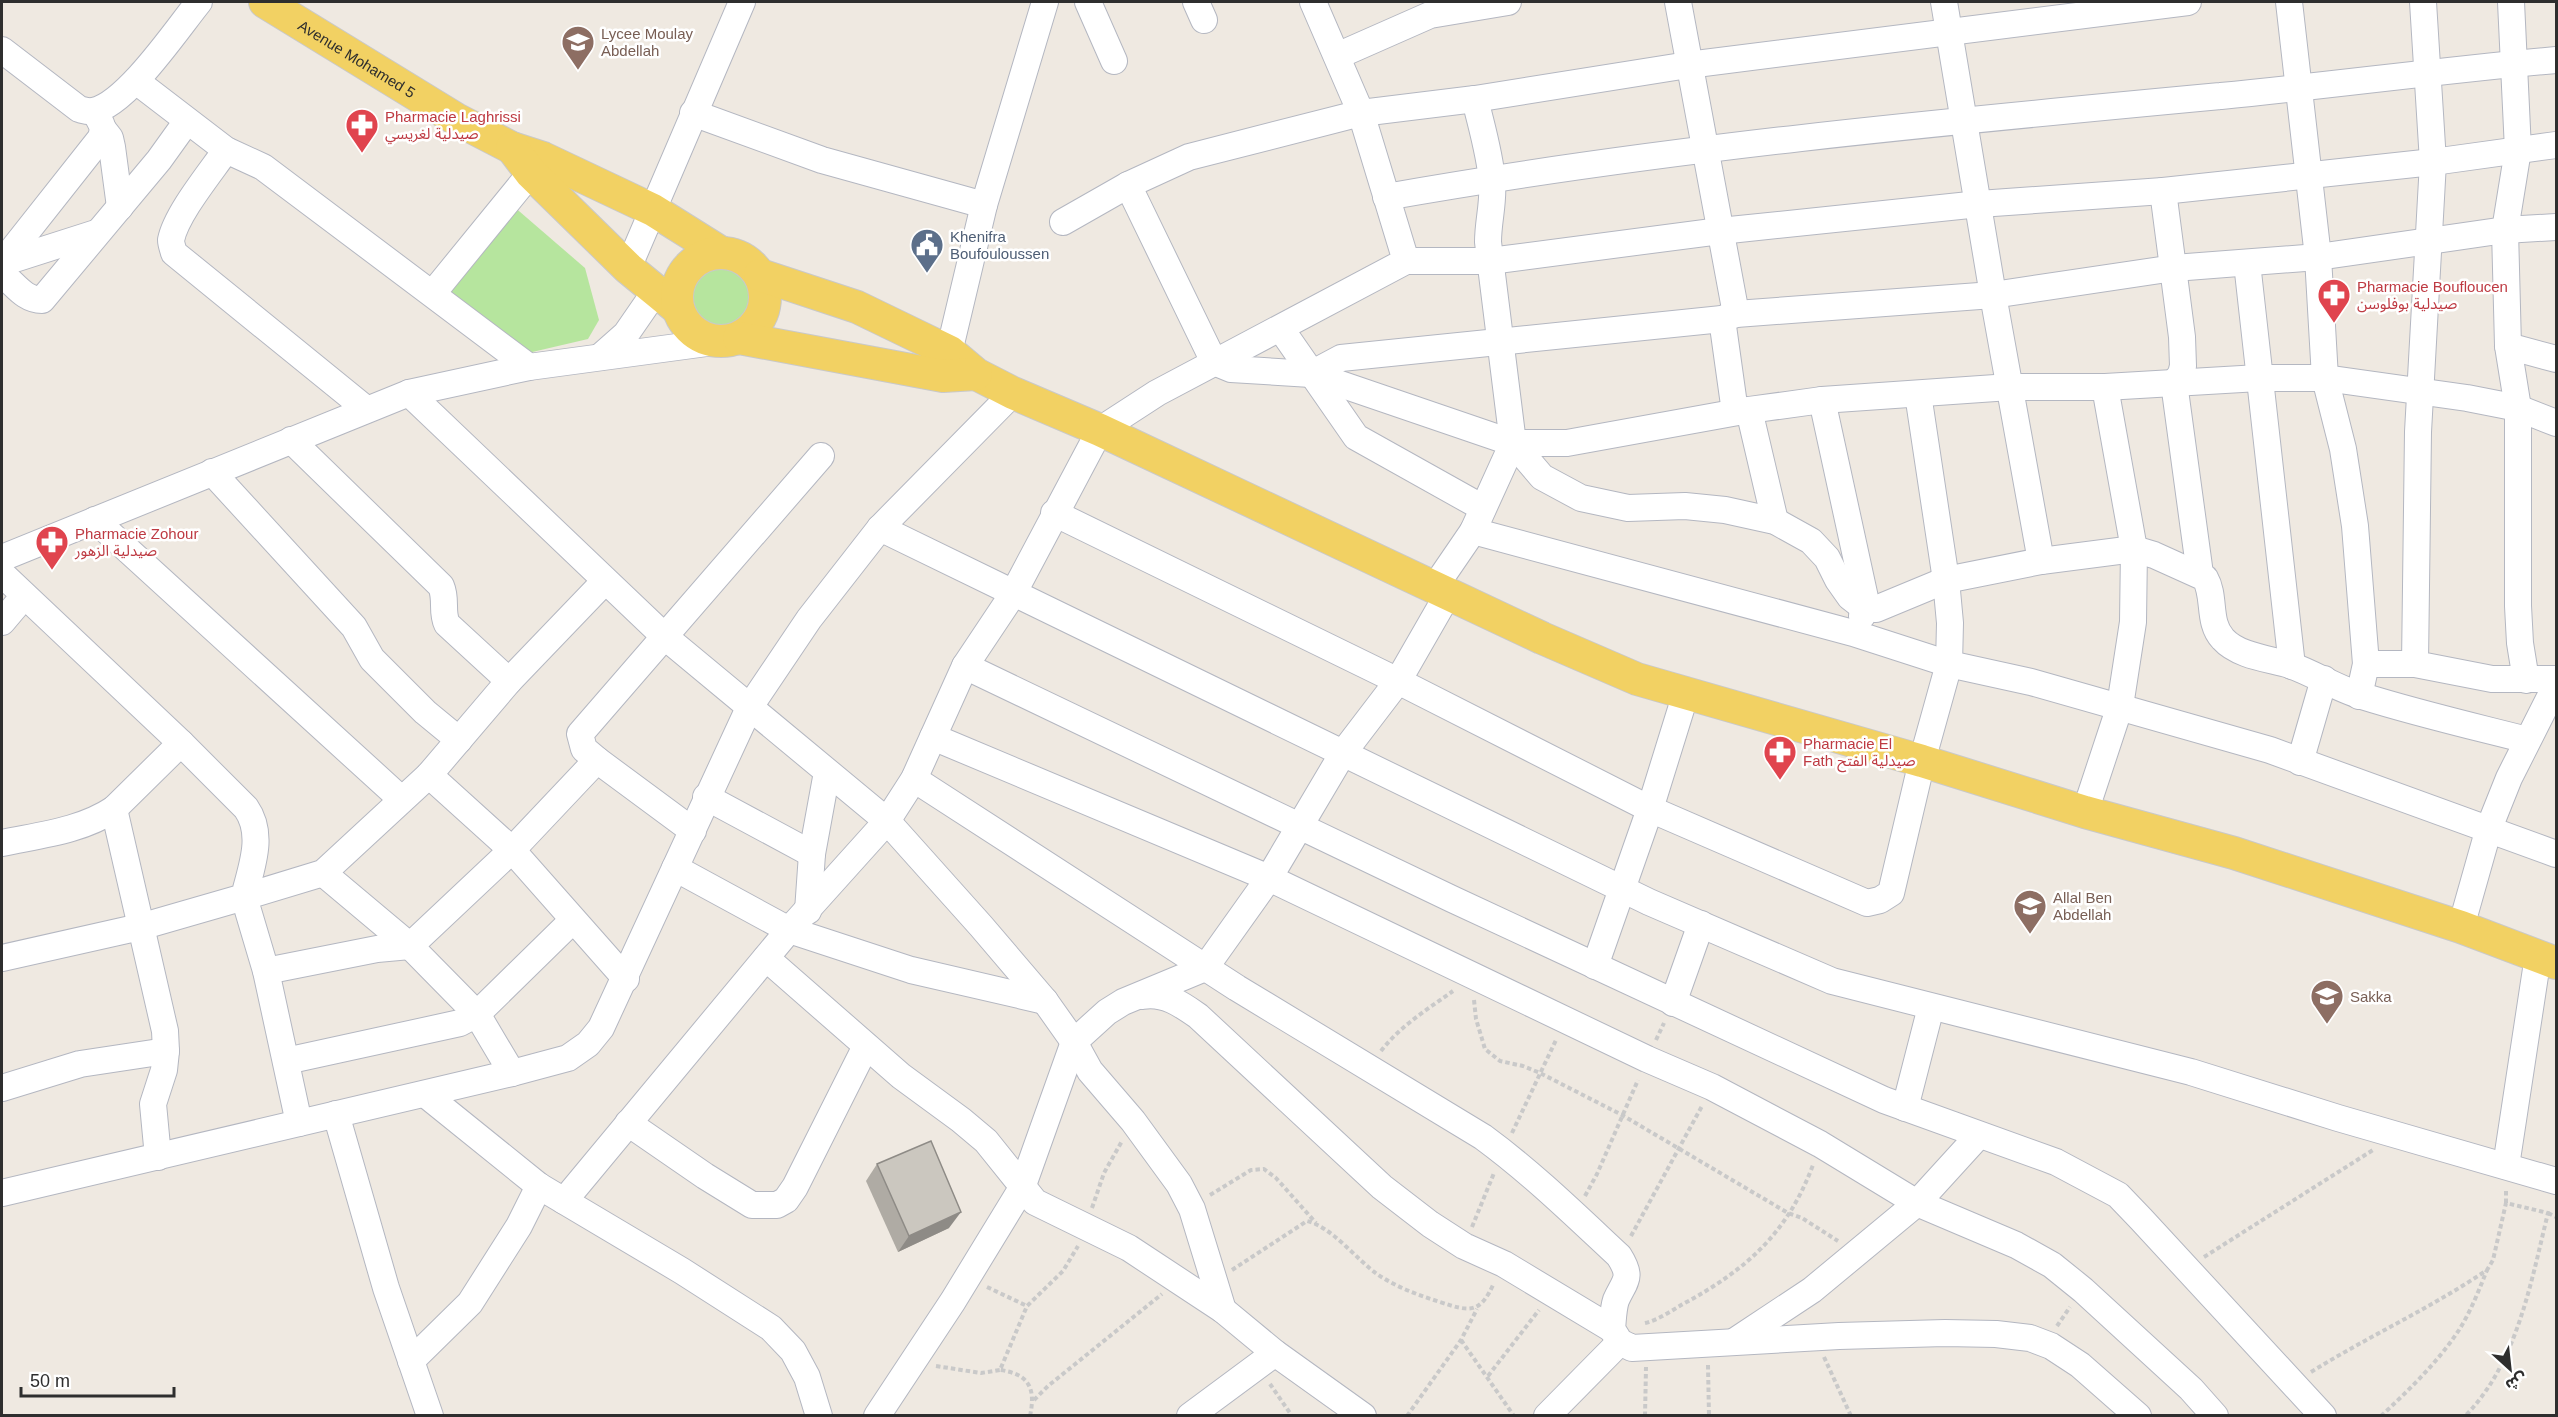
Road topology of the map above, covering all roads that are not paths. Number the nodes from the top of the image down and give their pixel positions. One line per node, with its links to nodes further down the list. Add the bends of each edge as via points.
1 (199, 2): 22 (street)
2 (265, 2): 35 (main road, Avenue Mohamed 5)
3 (741, 2): 25 (street)
4 (1044, 2): 42 (street)
5 (1088, 2): 18 (street)
6 (1313, 2): 16 (street)
7 (1508, 2): 16 (street, via 1430,15)
8 (1678, 2): 20 (street)
9 (1944, 2): 14 (street)
10 (2188, 2): 14 (street)
11 (2289, 2): 23 (street)
12 (2423, 2): 21 (street)
13 (2511, 2): 19 (street)
14 (1950, 32): 20 (street); 28 (street)
15 (2, 50): 27 (street)
16 (1337, 56): 26 (street)
17 (2556, 60): 19 (street)
18 (1114, 61)
19 (2513, 64): 21 (street); 33 (street)
20 (1688, 65): 24 (street); 32 (street)
21 (2426, 72): 23 (street); 34 (street)
22 (136, 81): 27 (street, via 112,101); 29 (street)
23 (2298, 88): 28 (street); 36 (street)
24 (1475, 99): 26 (street); 37 (street)
25 (693, 113): 42 (street, via 822,160); 44 (street)
26 (1361, 113): 38 (street, via 1189,156); 40 (street)
27 (98, 120): 43 (street, via 110,138); 55 (street, via 100,139)
28 (1965, 120): 32 (street); 41 (street)
29 (187, 121): 31 (street); 43 (street)
30 (2556, 145): 33 (street)
31 (226, 150): 61 (street, via 263,167); 86 (street, via 174,231 174,253)
32 (1706, 150): 37 (street); 48 (street)
33 (2518, 150): 34 (street); 47 (street)
34 (2433, 162): 36 (street); 50 (street)
35 (537, 165): 44 (main road, Avenue Mohamed 5); 57 (main road); 61 (street)
36 (2308, 176): 39 (street); 52 (street)
37 (1492, 178): 40 (street); 54 (street)
38 (1128, 185): 45 (street); 71 (street)
39 (2163, 191): 41 (street); 58 (street)
40 (1386, 197): 53 (street)
41 (1979, 204): 48 (street); 62 (street)
42 (984, 206): 72 (street)
43 (120, 207): 49 (street)
44 (653, 210): 51 (main road, Avenue Mohamed 5); 57 (street)
45 (1063, 222)
46 (2556, 227): 47 (street)
47 (2505, 230): 50 (street); 68 (street)
48 (1720, 231): 54 (street); 64 (street)
49 (97, 233): 55 (street); 59 (street, via 42,300 25,295)
50 (2429, 243): 52 (street); 80 (street)
51 (720, 252): 60 (main road, via 743,258); 63 (main road, via 695,261 685,271 676,296)
52 (2318, 257): 56 (street); 76 (street)
53 (1406, 261): 54 (street); 65 (street)
54 (1490, 261): 67 (street)
55 (2, 263)
56 (2247, 263): 58 (street); 75 (street)
57 (628, 268): 63 (main road)
58 (2174, 268): 62 (street); 77 (street, via 2183,355 2181,374)
59 (2, 274)
60 (760, 275): 66 (main road, via 766,299 764,312 750,332); 72 (main road, via 857,307)
61 (433, 293): 73 (street)
62 (1993, 295): 64 (street); 78 (street)
63 (666, 301): 66 (main road, via 698,336); 69 (street)
64 (1729, 316): 67 (street); 87 (street)
65 (1281, 329): 71 (street); 74 (street)
66 (726, 340): 69 (street); 72 (main road)
67 (1501, 342): 74 (street, via 1341,358); 91 (street)
68 (2508, 346): 70 (street); 85 (street)
69 (600, 357): 73 (street)
70 (2556, 359)
71 (1214, 362): 74 (street, via 1231,369); 89 (street)
72 (947, 364): 82 (main road)
73 (529, 367): 81 (street)
74 (1311, 374): 91 (street); 96 (street, via 1356,437)
75 (2259, 378): 76 (street); 77 (street); 117 (street)
76 (2325, 378): 80 (street); 114 (street, via 2343,449 2355,526)
77 (2174, 382): 79 (street); 103 (street)
78 (2010, 387): 79 (street); 83 (street); 101 (street)
79 (2105, 387): 99 (street)
80 (2422, 392): 85 (street); 115 (street)
81 (409, 393): 86 (street); 104 (street)
82 (1013, 393): 89 (main road); 98 (street)
83 (1918, 394): 84 (street); 105 (street)
84 (1822, 400): 87 (street); 109 (street)
85 (2518, 408): 88 (street); 120 (street, via 2518,606)
86 (366, 409): 90 (street)
87 (1742, 411): 91 (street, via 1567,443); 97 (street)
88 (2556, 423)
89 (1100, 430): 94 (street); 106 (main road)
90 (291, 440): 93 (street); 121 (street, via 441,586 445,594 442,614 447,624)
91 (1513, 443): 96 (street); 97 (street, via 1542,477 1581,498 1628,508 1685,506 1725,510)
92 (821, 456): 112 (street)
93 (212, 472): 95 (street); 130 (street, via 354,627 372,659)
94 (1054, 513): 107 (street); 122 (street)
95 (95, 520): 100 (street); 141 (street)
96 (1478, 520): 106 (street); 111 (street)
97 (1776, 521): 109 (street, via 1811,541 1827,558 1844,590)
98 (880, 528): 107 (street); 127 (street, via 809,619)
99 (2133, 549): 101 (street); 103 (street); 126 (street, via 2133,622)
100 (2, 558)
101 (2041, 561): 105 (street)
102 (2, 574): 108 (street)
103 (2200, 574): 117 (street, via 2210,586 2214,623 2224,641 2239,650)
104 (605, 580): 112 (street); 121 (street)
105 (1946, 580): 109 (street, via 1890,605); 113 (street)
106 (1441, 591): 122 (street); 124 (main road, via 1637,679)
107 (1012, 594): 116 (street); 133 (street)
108 (24, 596): 110 (street); 132 (street)
109 (1867, 607): 111 (street)
110 (2, 622)
111 (1853, 633): 113 (street)
112 (664, 636): 127 (street); 134 (street, via 580,734 584,749)
113 (1948, 664): 126 (street); 135 (street)
114 (2366, 664): 115 (street); 125 (street)
115 (2415, 664): 120 (street, via 2482,677)
116 (965, 666): 129 (street); 146 (street)
117 (2292, 666): 118 (street)
118 (2324, 679): 125 (street); 136 (street)
119 (2556, 679): 120 (street)
120 (2526, 680)
121 (509, 681): 130 (street)
122 (1398, 681): 133 (street); 143 (street)
123 (2556, 685): 128 (street)
124 (1686, 693): 135 (main road); 143 (street)
125 (2360, 696): 131 (street)
126 (2120, 706): 136 (street); 144 (street)
127 (749, 708): 137 (street); 140 (street)
128 (2548, 720): 131 (street)
129 (933, 737): 139 (street); 155 (street)
130 (459, 740): 138 (street)
131 (2527, 740): 147 (street)
132 (181, 743): 142 (street); 157 (street, via 253,818 257,838)
133 (1343, 753): 146 (street); 156 (street)
134 (597, 760): 148 (street); 150 (street)
135 (1922, 761): 143 (street, via 1891,893 1867,903); 144 (main road)
136 (2300, 762): 147 (street)
137 (827, 772): 145 (street); 151 (street)
138 (429, 775): 141 (street); 150 (street)
139 (914, 779): 145 (street); 169 (street)
140 (706, 797): 148 (street); 151 (street)
141 (401, 799): 154 (street)
142 (114, 809): 149 (street, via 89,824); 161 (street)
143 (1650, 809): 156 (street)
144 (2085, 812): 162 (main road, via 2234,853)
145 (887, 821): 158 (street); 173 (street)
146 (1301, 826): 155 (street); 168 (street)
147 (2489, 828): 152 (street); 162 (street)
148 (693, 831): 153 (street)
149 (2, 843)
150 (512, 850): 159 (street); 164 (street)
151 (812, 854): 158 (street)
152 (2556, 854)
153 (675, 868): 163 (street); 171 (street)
154 (323, 873): 157 (street); 164 (street)
155 (1269, 879): 169 (street); 196 (street, via 1476,985 1712,1087 1821,1144)
156 (1621, 888): 160 (street); 168 (street)
157 (244, 897): 161 (street); 170 (street)
158 (808, 911): 163 (street)
159 (573, 920): 171 (street); 176 (street)
160 (1701, 924): 174 (street); 175 (street, via 1832,981)
161 (141, 927): 165 (street); 179 (street)
162 (2461, 927): 167 (main road)
163 (789, 930): 166 (street); 173 (street, via 911,970)
164 (410, 946): 170 (street); 176 (street)
165 (2, 958)
166 (766, 958): 178 (street); 187 (street)
167 (2547, 959): 190 (street)
168 (1595, 966): 174 (street)
169 (1205, 968): 172 (street); 198 (street, via 1483,1137 1542,1184 1626,1267 1628,1275 1617,1300)
170 (266, 971): 180 (street)
171 (626, 979): 181 (street, via 601,1028 588,1044 568,1058)
172 (1139, 996): 177 (street, via 1107,1012); 198 (street, via 1149,994 1174,1000 1198,1016 1382,1187 1430,1224 1551,1292)
173 (1045, 1001): 177 (street)
174 (1674, 1003): 184 (street)
175 (1930, 1006): 184 (street); 190 (street, via 2191,1072)
176 (477, 1014): 180 (street, via 460,1023); 181 (street)
177 (1074, 1042): 193 (street); 197 (street, via 1090,1071 1179,1184 1192,1209)
178 (866, 1046): 187 (street, via 795,1187 777,1205 752,1205); 193 (street, via 986,1141)
179 (166, 1051): 182 (street, via 80,1064); 189 (street, via 153,1104)
180 (286, 1062): 186 (street)
181 (512, 1073): 183 (street)
182 (2, 1088)
183 (425, 1094): 185 (street); 192 (street)
184 (1905, 1108): 188 (street)
185 (336, 1114): 186 (street); 201 (street)
186 (299, 1123): 189 (street)
187 (628, 1123): 195 (street)
188 (1979, 1134): 196 (street); 210 (street, via 2056,1162 2118,1196)
189 (158, 1156): 194 (street)
190 (2506, 1166): 191 (street)
191 (2556, 1181)
192 (539, 1186): 195 (street); 201 (street, via 519,1226 470,1302)
193 (1022, 1188): 197 (street, via 1035,1202 1129,1248); 204 (street)
194 (2, 1193)
195 (564, 1201): 203 (street, via 771,1328 793,1351 807,1377)
196 (1917, 1203): 199 (street, via 1812,1290); 209 (street, via 2016,1245 2052,1265 2191,1389)
197 (1223, 1310): 200 (street)
198 (1616, 1335): 199 (street, via 1632,1348); 207 (street)
199 (1735, 1341): 208 (street, via 1945,1333 2030,1338 2080,1365)
200 (1266, 1360): 205 (street); 206 (street)
201 (411, 1361): 202 (street)
202 (430, 1416)
203 (819, 1416)
204 (877, 1416)
205 (1190, 1416)
206 (1363, 1416)
207 (1547, 1416)
208 (2138, 1416)
209 (2215, 1416)
210 (2324, 1416)

